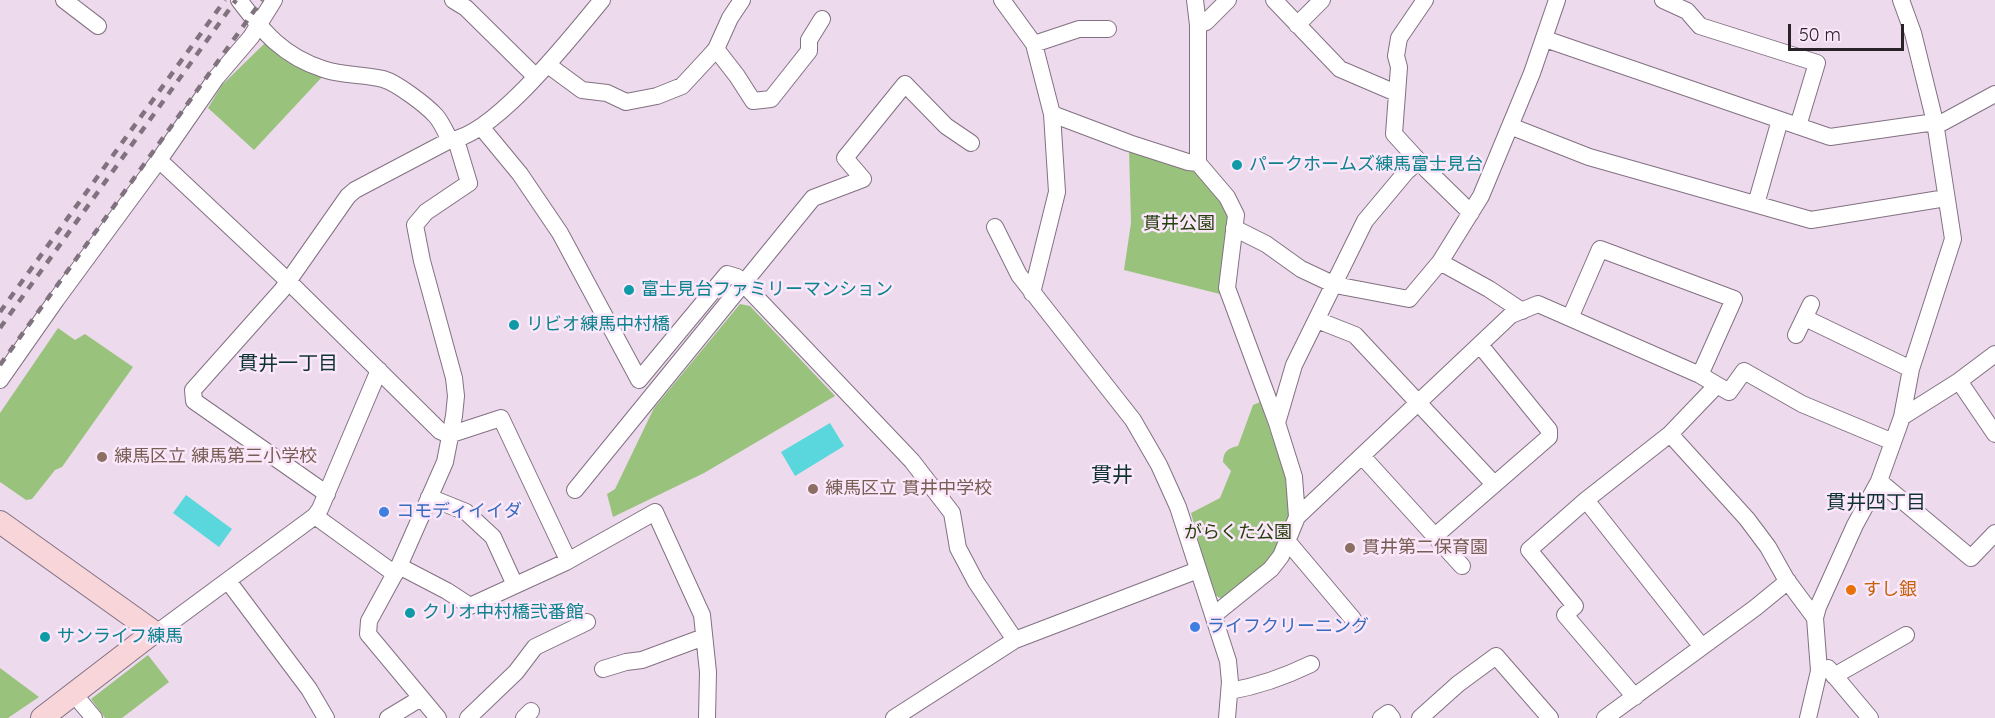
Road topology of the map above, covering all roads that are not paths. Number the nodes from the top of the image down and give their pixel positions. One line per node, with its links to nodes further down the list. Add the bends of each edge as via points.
1 (64, 0): 19 (street)
2 (238, 0): 20 (street)
3 (274, 0): 20 (street)
4 (453, 0): 25 (street)
5 (602, 0): 25 (street)
6 (741, 0): 24 (street)
7 (1002, 0): 23 (street)
8 (1195, 0): 17 (street)
9 (1228, 0): 17 (street)
10 (1274, 0): 18 (street)
11 (1322, 0): 18 (street)
12 (1425, 0): 26 (street, via 1399,38)
13 (1557, 0): 22 (street)
14 (1663, 0): 32 (street, via 1687,11 1700,26 1817,63)
15 (1901, 0): 30 (street)
16 (822, 19): 24 (street, via 809,40 809,51 771,99 753,101)
17 (1198, 25): 38 (street)
18 (1297, 25): 26 (street, via 1340,69)
19 (98, 26)
20 (259, 26): 34 (street, via 274,42 322,69 384,79 400,88 436,117); 36 (street, via 216,78)
21 (1108, 29): 23 (street, via 1079,29)
22 (1545, 39): 29 (street); 31 (street)
23 (1034, 44): 28 (street)
24 (716, 49): 25 (street, via 682,86 626,102 607,93 582,90)
25 (542, 71): 33 (street)
26 (1396, 93): 37 (street, via 1394,134)
27 (1995, 94): 30 (street)
28 (1052, 114): 38 (street); 48 (street, via 1057,192)
29 (1780, 120): 32 (street); 40 (street)
30 (1935, 124): 32 (street, via 1830,137); 39 (street)
31 (1510, 126): 40 (street, via 1589,157); 41 (street)
32 (1798, 126)
33 (482, 128): 34 (street); 46 (street, via 520,174 560,233 639,380 727,274)
34 (453, 140): 45 (street, via 355,190); 66 (street, via 469,183 426,212 415,225 454,378 455,406)
35 (972, 143): 46 (street, via 945,126 904,84 845,158 863,179 813,198)
36 (159, 160): 45 (street); 58 (street)
37 (1419, 161): 41 (street); 47 (street, via 1365,222)
38 (1198, 163): 43 (street, via 1227,196 1236,215)
39 (1946, 198): 40 (street, via 1811,220); 55 (street, via 1953,239)
40 (1756, 204)
41 (1471, 213): 44 (street)
42 (995, 227): 48 (street, via 1019,276)
43 (1234, 228): 47 (street); 63 (street, via 1227,288)
44 (1440, 262): 47 (street, via 1409,299); 49 (street)
45 (288, 280): 56 (street); 72 (street, via 193,390 194,401)
46 (743, 282): 71 (street); 95 (street, via 899,446 952,513 958,548)
47 (1335, 285): 51 (street)
48 (1032, 293): 84 (street, via 1143,436 1178,507)
49 (1522, 311): 50 (street, via 1538,304); 53 (street, via 1511,315)
50 (1570, 318): 57 (street); 57 (street, via 1600,249 1734,299)
51 (1317, 320): 61 (street, via 1355,335); 63 (street, via 1294,365)
52 (1796, 335): 55 (street, via 1808,311)
53 (1480, 345): 61 (street); 70 (street, via 1549,430 1549,437)
54 (1995, 354): 59 (street)
55 (1911, 369): 62 (street)
56 (379, 370): 66 (street, via 440,431); 72 (street)
57 (1700, 375): 60 (street)
58 (0, 380)
59 (1959, 381): 62 (street); 65 (street)
60 (1717, 385): 64 (street); 67 (street, via 1729,392 1744,371 1802,405)
61 (1418, 404): 68 (street); 70 (street)
62 (1902, 417): 67 (street)
63 (1277, 423): 76 (street, via 1294,477)
64 (1670, 434): 74 (street); 86 (street, via 1747,519)
65 (1995, 434)
66 (449, 435): 73 (street, via 445,462); 81 (street, via 501,418)
67 (1893, 442): 69 (street)
68 (1362, 456): 76 (street); 79 (street)
69 (1879, 481): 78 (street, via 1971,558); 89 (street, via 1855,525)
70 (1494, 484): 79 (street)
71 (575, 490)
72 (327, 494): 75 (street)
73 (429, 497): 83 (street); 87 (street, via 466,512 493,537)
74 (1586, 501): 96 (street); 103 (street, via 1528,550 1575,606 1565,615)
75 (315, 516): 83 (street); 85 (street)
76 (1297, 517): 80 (street)
77 (0, 522): 92 (street)
78 (1995, 533)
79 (1436, 536): 82 (street)
80 (1288, 542): 88 (street, via 1271,569); 90 (street)
81 (568, 560): 87 (street); 94 (street, via 656,512 702,615)
82 (1462, 566)
83 (397, 570): 87 (street, via 447,591 470,606); 104 (street, via 369,621 368,634)
84 (1198, 570): 88 (street); 95 (street)
85 (228, 581): 92 (street); 107 (street, via 309,689)
86 (1788, 581): 89 (street); 96 (street)
87 (515, 585)
88 (1214, 615): 101 (street, via 1227,661)
89 (1815, 618): 97 (street)
90 (1353, 619)
91 (587, 622): 110 (street, via 536,647)
92 (154, 632): 102 (street)
93 (1906, 635): 100 (street)
94 (704, 637): 99 (street, via 642,660); 111 (street)
95 (1016, 640): 112 (street)
96 (1702, 647): 103 (street)
97 (1820, 658): 100 (street); 119 (street)
98 (1311, 664): 101 (street, via 1283,678)
99 (603, 669)
100 (1834, 676): 120 (street)
101 (1230, 691): 113 (street)
102 (73, 693): 105 (street); 106 (street)
103 (1635, 697): 118 (street)
104 (421, 698): 108 (street); 109 (street)
105 (42, 718)
106 (94, 718)
107 (326, 718)
108 (388, 718)
109 (438, 718)
110 (468, 718)
111 (707, 718)
112 (894, 718)
113 (1227, 718)
114 (1381, 718): 115 (street, via 1388,713)
115 (1392, 718)
116 (1420, 718): 117 (street, via 1496,656)
117 (1550, 718)
118 (1605, 718)
119 (1808, 718)
120 (1870, 718)

